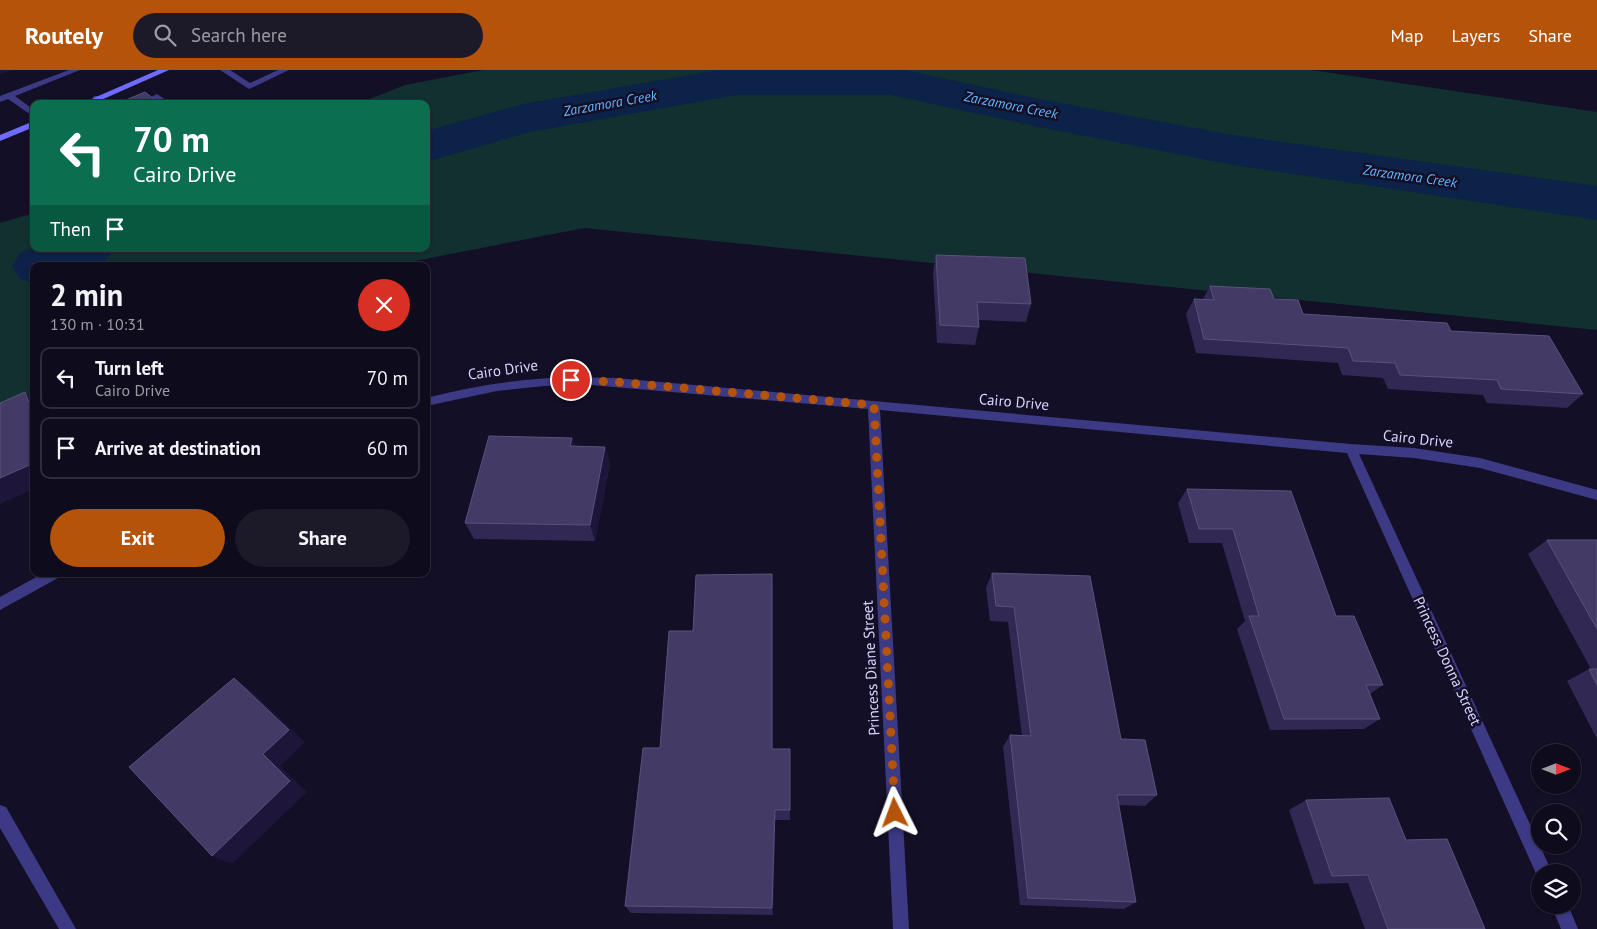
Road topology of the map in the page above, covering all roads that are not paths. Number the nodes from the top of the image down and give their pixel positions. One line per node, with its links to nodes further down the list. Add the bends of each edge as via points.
1 (76, 70): 5 (street)
2 (165, 70): 7 (main road)
3 (224, 70): 4 (street, via 249,86)
4 (286, 70)
5 (9, 96): 6 (street); 10 (street)
6 (0, 99)
7 (102, 100)
8 (151, 100): 9 (street, via 157,97)
9 (162, 100)
10 (30, 111)
11 (30, 126): 12 (main road)
12 (0, 138)
13 (430, 401): 14 (street, Cairo Drive, via 497,386 571,380)
14 (874, 405): 15 (street, Cairo Drive); 23 (street, Princess Diane Street)
15 (1351, 449): 16 (street, Cairo Drive, via 1414,453 1480,463); 20 (street, Princess Donna Street)
16 (1597, 495)
17 (48, 577): 18 (street)
18 (0, 604)
19 (0, 813): 22 (street)
20 (1540, 864)
21 (1563, 914): 24 (street)
22 (68, 929)
23 (901, 929)
24 (1570, 929)

